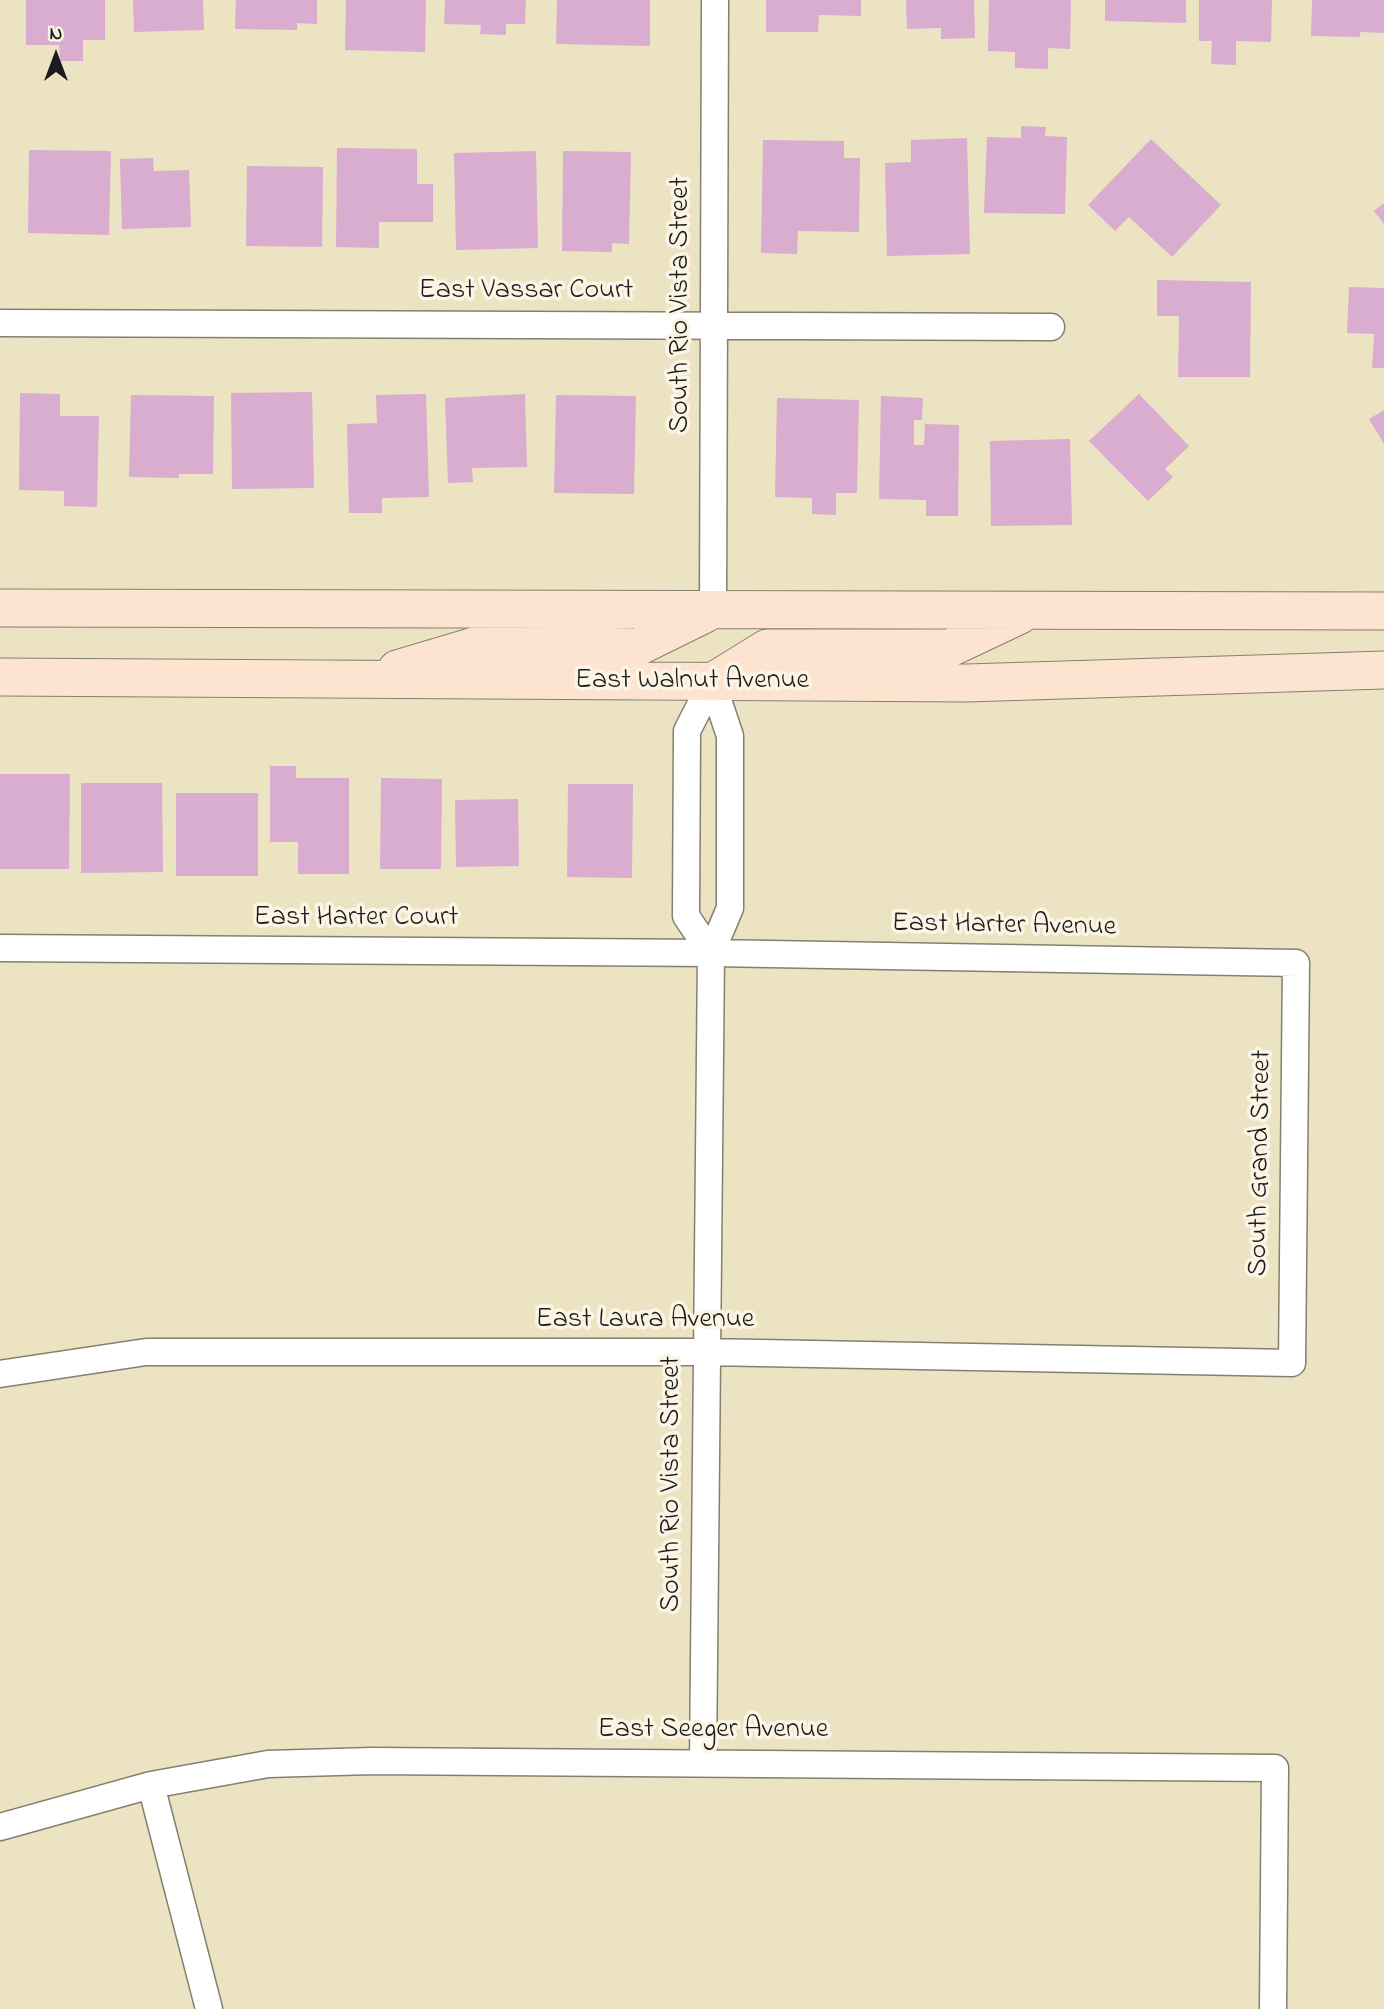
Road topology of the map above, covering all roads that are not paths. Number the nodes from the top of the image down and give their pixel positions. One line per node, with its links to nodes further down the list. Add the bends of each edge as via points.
1 (715, 0): 3 (street, South Rio Vista Street)
2 (0, 323): 3 (street, East Vassar Court)
3 (712, 324): 4 (street, East Vassar Court); 6 (street, South Rio Vista Street)
4 (1051, 327)
5 (0, 608): 6 (main road)
6 (712, 611): 7 (main road); 11 (main road, via 638,647 481,644)
7 (1029, 611): 8 (main road); 12 (main road, via 950,648 767,648)
8 (1384, 611)
9 (1384, 670): 12 (main road, East Walnut Avenue, via 967,683)
10 (0, 677): 11 (main road, East Walnut Avenue)
11 (357, 680): 12 (main road, East Walnut Avenue)
12 (712, 682): 14 (street, South Rio Vista Street, via 730,736 730,908); 14 (street, via 687,731 686,916)
13 (0, 948): 14 (street, East Harter Court)
14 (711, 953): 15 (street, East Harter Avenue); 16 (street, South Rio Vista Street)
15 (1296, 963): 17 (street, South Grand Street)
16 (706, 1352): 17 (street, East Laura Avenue); 18 (street, East Laura Avenue, via 146,1352); 19 (street, South Rio Vista Street)
17 (1292, 1363)
18 (0, 1374)
19 (703, 1762): 20 (street, East Seeger Avenue, via 372,1760 268,1764); 23 (street, East Seeger Avenue, via 1275,1768)
20 (151, 1785): 21 (street, East Seeger Avenue); 22 (street)
21 (0, 1827)
22 (209, 2009)
23 (1273, 2009)

